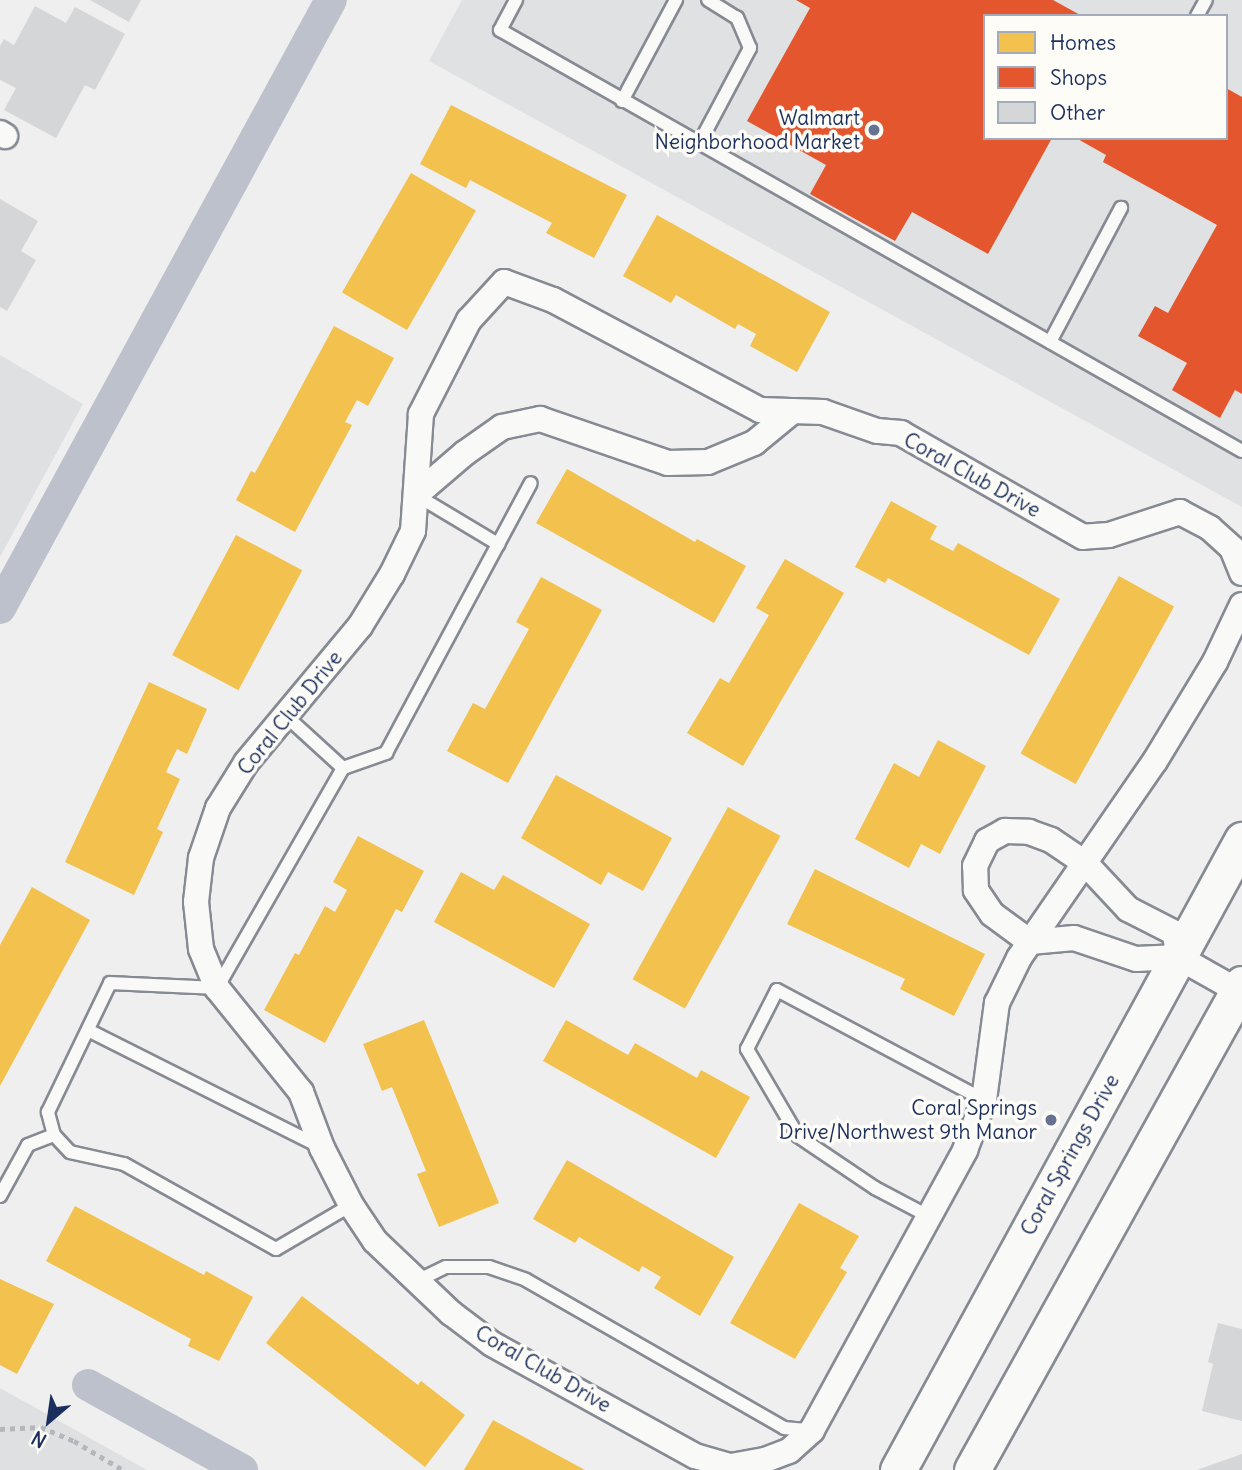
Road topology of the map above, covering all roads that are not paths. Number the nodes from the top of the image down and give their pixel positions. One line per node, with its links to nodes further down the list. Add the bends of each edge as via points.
1 (516, 0): 4 (lane, via 500,30)
2 (676, 0): 4 (lane)
3 (708, 0): 5 (lane, via 737,18 750,48)
4 (622, 101): 5 (lane)
5 (699, 144): 7 (lane)
6 (1121, 208): 7 (lane)
7 (1050, 342): 9 (lane)
8 (793, 411): 11 (street, via 754,443 708,462 668,463 540,419 502,427); 11 (street, Coral Club Drive, via 760,410 553,300 504,282 469,320 421,414); 13 (street, Coral Club Drive, via 823,412 877,431 901,433 1083,537 1109,535 1180,512 1210,528 1232,548)
9 (1242, 451)
10 (531, 483): 12 (lane)
11 (416, 495): 12 (lane); 15 (street, Coral Club Drive, via 413,531 392,574 360,626)
12 (498, 544): 16 (lane, via 386,753)
13 (1242, 573)
14 (1242, 605): 18 (street, Coral Club Drive, via 1215,663)
15 (286, 716): 16 (lane); 21 (street, Coral Club Drive, via 246,763 218,808 201,858 196,902 201,949)
16 (343, 768): 21 (lane)
17 (1242, 840): 20 (main road, Coral Springs Drive)
18 (1086, 863): 19 (street, Coral Club Drive); 19 (street, via 1051,839 1029,832 1005,831 987,841 975,866 976,890 992,914); 20 (street, via 1128,909 1175,933)
19 (1030, 942): 20 (street, via 1074,938 1136,959); 24 (street, Coral Club Drive, via 997,1003)
20 (1178, 957): 22 (street); 32 (main road, Coral Springs Drive)
21 (217, 988): 23 (lane, via 110,983); 26 (street, Coral Club Drive, via 301,1092)
22 (1241, 990): 33 (main road)
23 (88, 1030): 25 (lane, via 48,1112); 26 (lane)
24 (984, 1100): 29 (street, Coral Club Drive, via 965,1150); 29 (lane, via 777,990 747,1049 798,1136 875,1188)
25 (54, 1135): 27 (lane, via 28,1145); 28 (lane, via 70,1152 124,1164 276,1249)
26 (322, 1148): 28 (street, Coral Club Drive)
27 (0, 1196)
28 (351, 1205): 30 (street, Coral Club Drive, via 375,1241)
29 (930, 1217): 31 (street, Coral Club Drive)
30 (417, 1281): 31 (lane, via 446,1267 489,1267 526,1280 784,1427); 31 (street, Coral Club Drive, via 492,1344 695,1456 732,1466 765,1460 789,1451)
31 (812, 1430)
32 (898, 1470)
33 (972, 1470)

